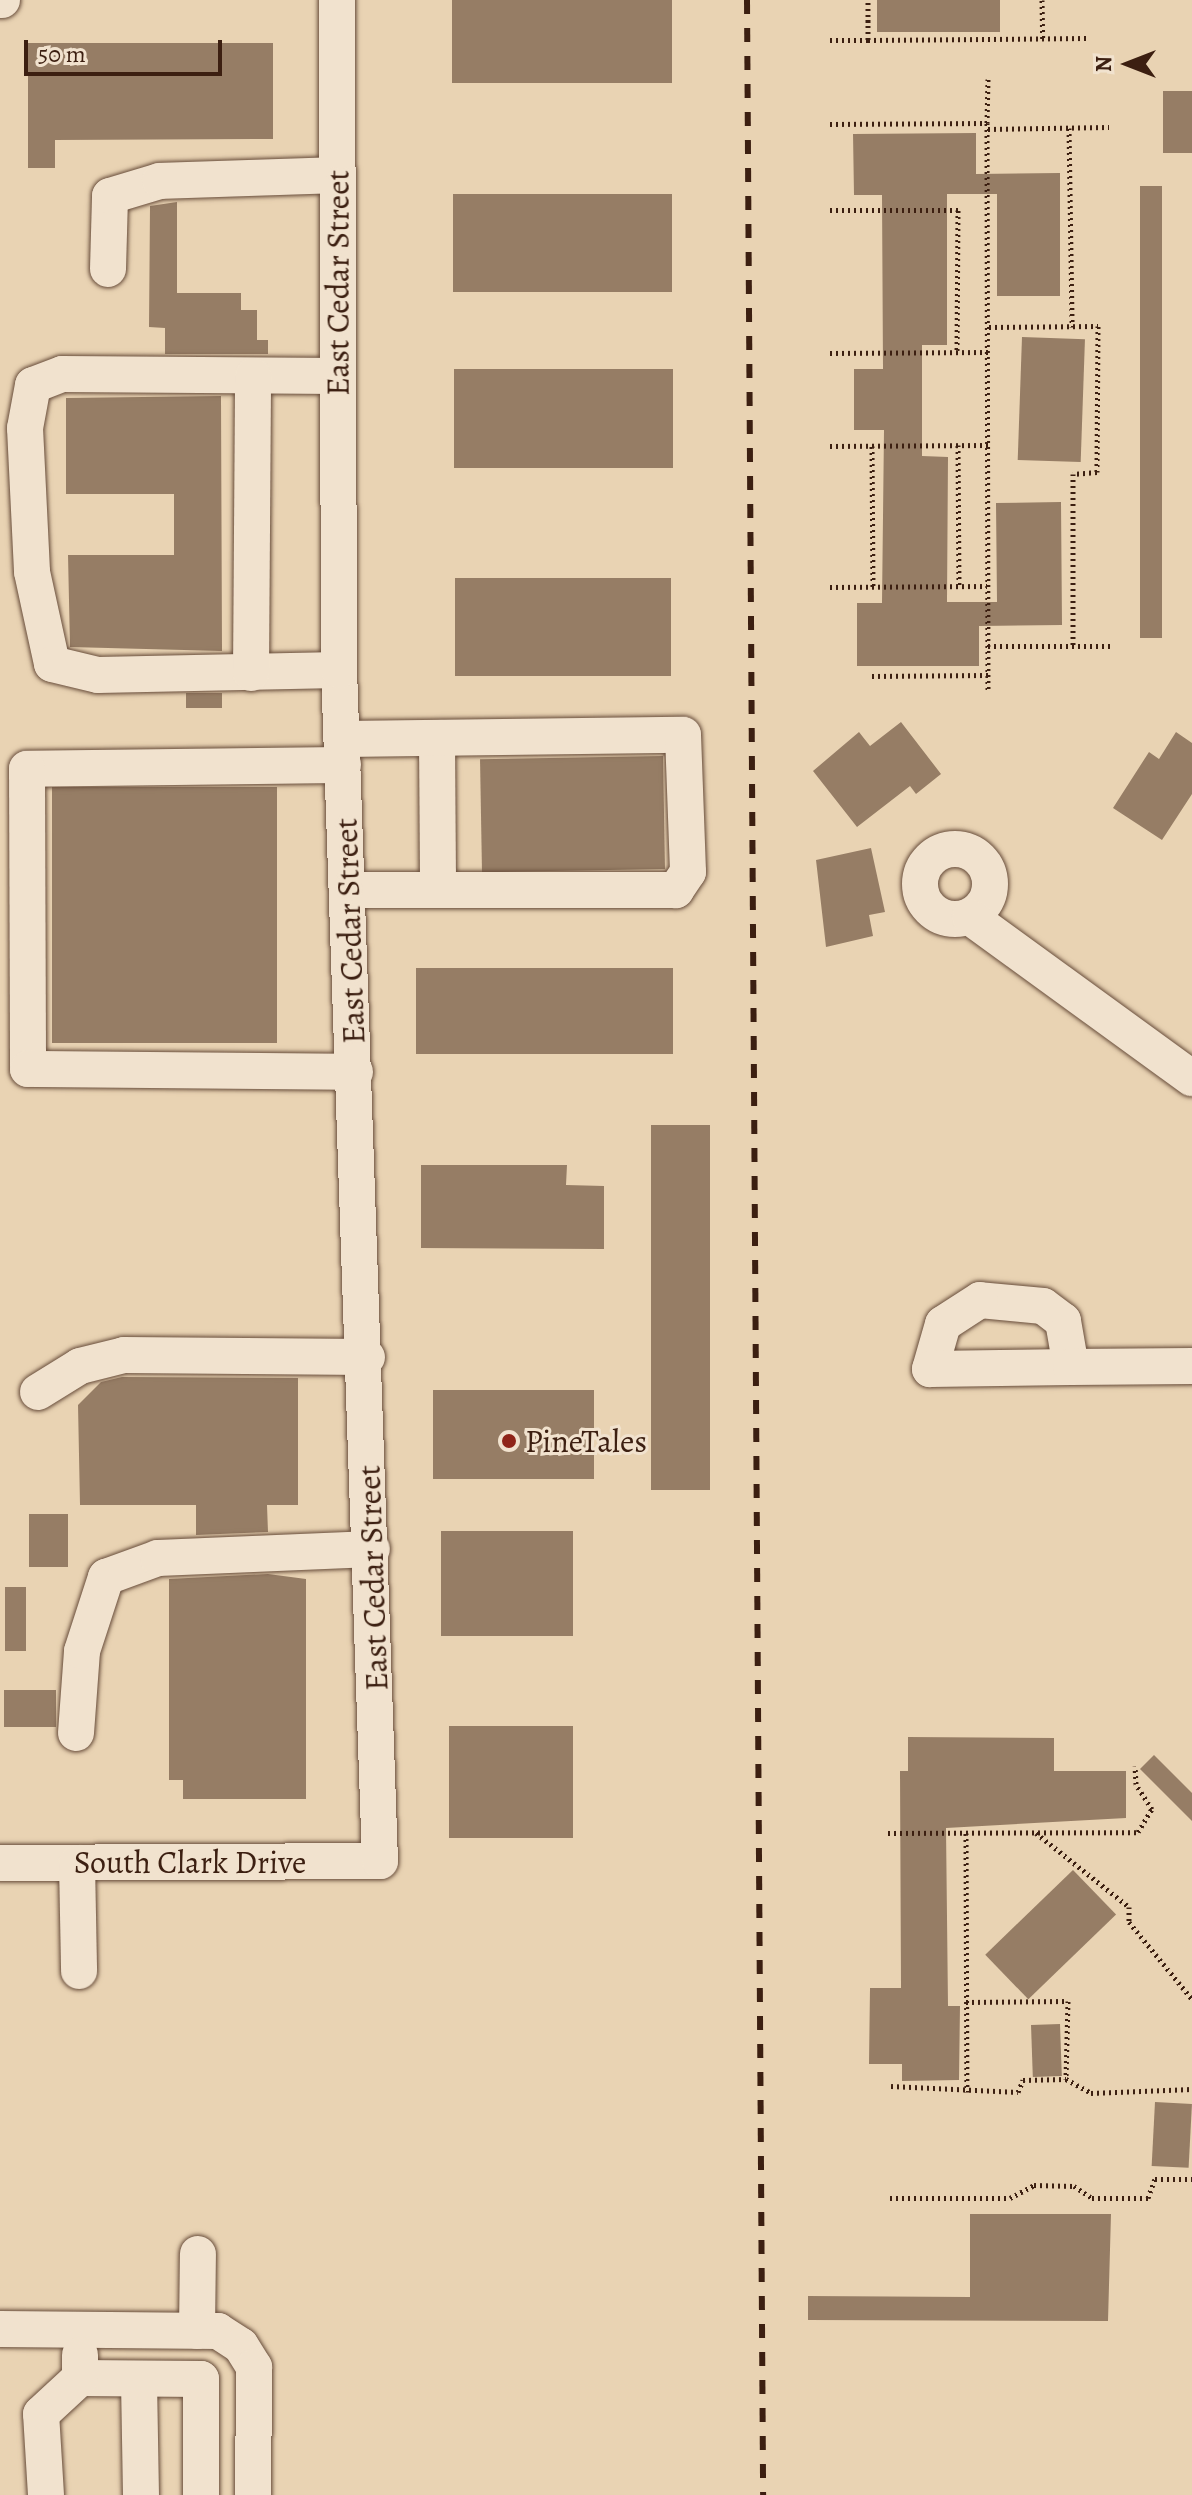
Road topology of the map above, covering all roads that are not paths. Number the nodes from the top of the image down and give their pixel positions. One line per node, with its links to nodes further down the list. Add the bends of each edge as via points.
1 (337, 0): 2 (street, East Cedar Street)
2 (337, 175): 3 (street, via 160,181 110,196); 5 (street, East Cedar Street)
3 (108, 269)
4 (253, 376): 5 (street); 7 (street); 7 (street, via 62,374 33,385 25,428 32,572 52,664 98,675)
5 (338, 376): 6 (street, East Cedar Street)
6 (339, 670): 7 (street); 9 (street, East Cedar Street)
7 (251, 673)
8 (437, 738): 9 (street); 11 (street); 11 (street, via 683,735 688,872 676,890)
9 (342, 752): 10 (street, East Cedar Street); 13 (street, via 27,769 28,1069)
10 (348, 890): 11 (street); 13 (street, East Cedar Street)
11 (438, 890)
12 (970, 917): 14 (street)
13 (355, 1072): 15 (street, East Cedar Street)
14 (1192, 1078)
15 (367, 1357): 18 (street, via 124,1355 80,1366); 19 (street, East Cedar Street)
16 (1192, 1366): 17 (street)
17 (1071, 1367)
18 (38, 1392)
19 (372, 1549): 20 (street, via 158,1558 106,1577 82,1651); 21 (street, East Cedar Street)
20 (76, 1733)
21 (380, 1861): 23 (street, South Clark Drive)
22 (0, 1863): 23 (street, South Clark Drive)
23 (77, 1863): 24 (street)
24 (79, 1971)
25 (198, 2254): 28 (street)
26 (0, 2329): 27 (street)
27 (80, 2329): 28 (street); 29 (street)
28 (197, 2331): 34 (street, via 218,2331 241,2346 254,2367)
29 (80, 2378): 30 (street); 31 (street, via 41,2414)
30 (139, 2381): 32 (street); 33 (street, via 201,2379)
31 (46, 2495)
32 (141, 2495)
33 (201, 2495)
34 (253, 2495)

